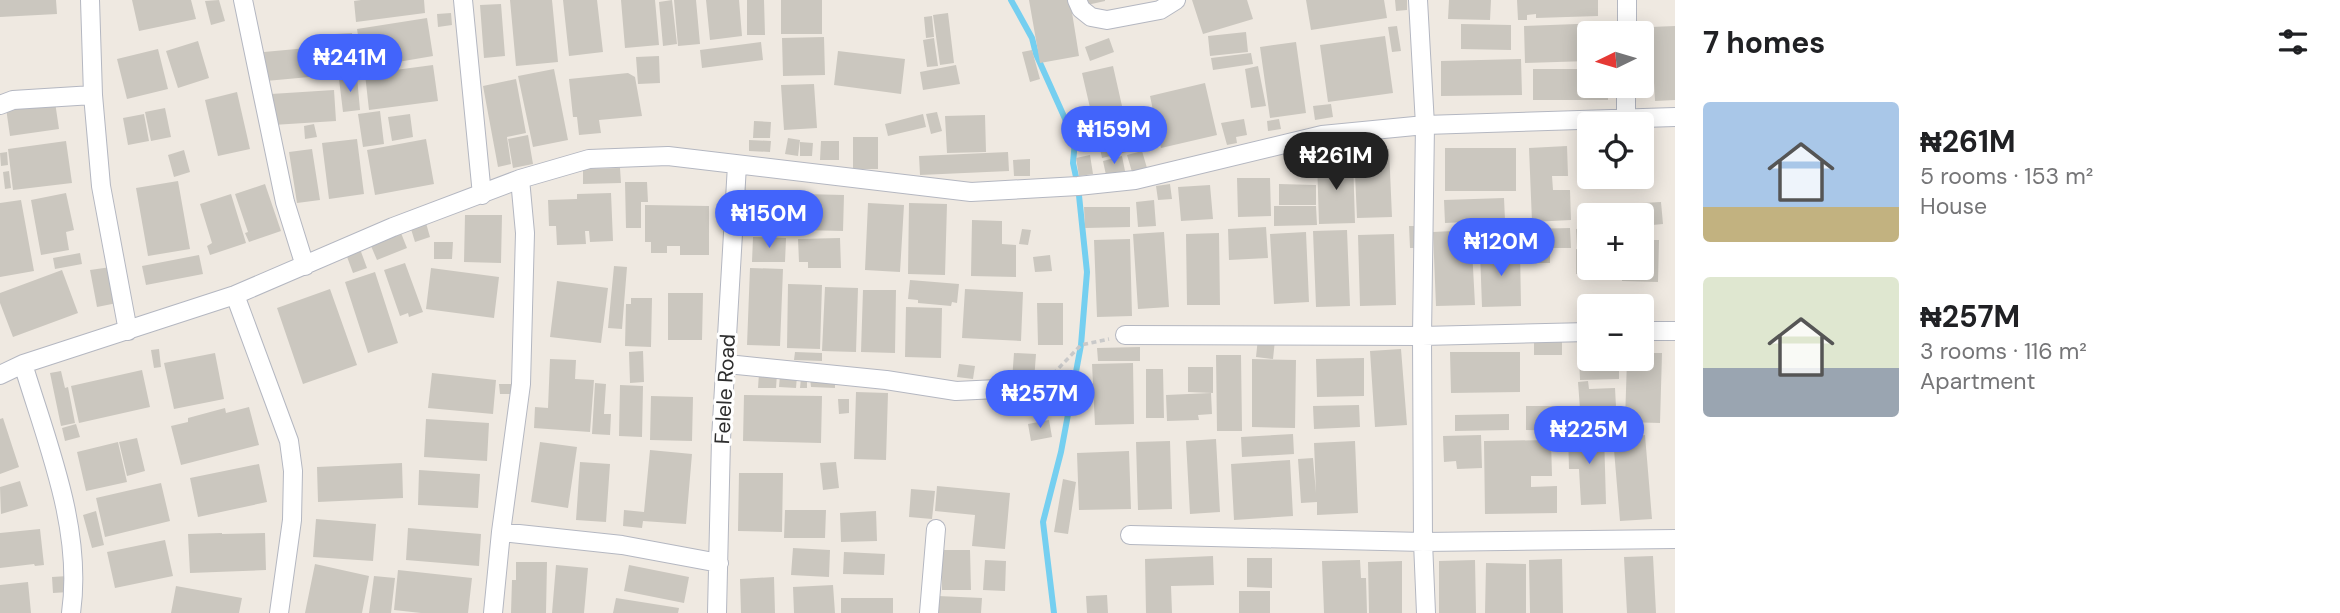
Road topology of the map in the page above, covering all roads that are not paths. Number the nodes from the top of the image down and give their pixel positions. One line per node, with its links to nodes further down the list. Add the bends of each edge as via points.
1 (90, 0): 9 (street)
2 (243, 0): 18 (street, via 285,202)
3 (463, 0): 17 (street)
4 (1077, 0): 5 (street, via 1091,17 1107,19 1160,10)
5 (1176, 0)
6 (1418, 0): 14 (street)
7 (1627, 0): 8 (street)
8 (1627, 21)
9 (93, 95): 10 (street, via 13,100); 20 (street, via 101,186)
10 (0, 105)
11 (1675, 117): 12 (street)
12 (1654, 118)
13 (1577, 120): 14 (street)
14 (1425, 125): 15 (street, via 1322,135 1135,180 1078,186 971,192); 25 (street)
15 (737, 165): 16 (street, via 668,156 589,159); 27 (street, Felele Road)
16 (520, 179): 17 (street); 31 (street, via 525,233 520,384)
17 (482, 195): 18 (street)
18 (305, 266): 19 (street)
19 (235, 295): 20 (street); 37 (street, via 289,441 292,461 292,520)
20 (128, 331): 26 (street)
21 (1654, 331): 22 (street)
22 (1675, 331)
23 (1577, 332): 25 (street)
24 (1125, 335): 25 (street)
25 (1422, 336): 34 (street)
26 (23, 363): 28 (street); 36 (street, via 69,528 75,584)
27 (727, 364): 29 (street, via 956,391); 35 (street, Felele Road)
28 (0, 375)
29 (1040, 387)
30 (936, 529): 40 (street)
31 (501, 532): 35 (street, via 622,545); 38 (street)
32 (1130, 535): 34 (street)
33 (1675, 539): 34 (street)
34 (1423, 542): 41 (street)
35 (719, 563): 39 (street, Felele Road)
36 (71, 613)
37 (279, 613)
38 (494, 613)
39 (717, 613)
40 (929, 613)
41 (1426, 613)

